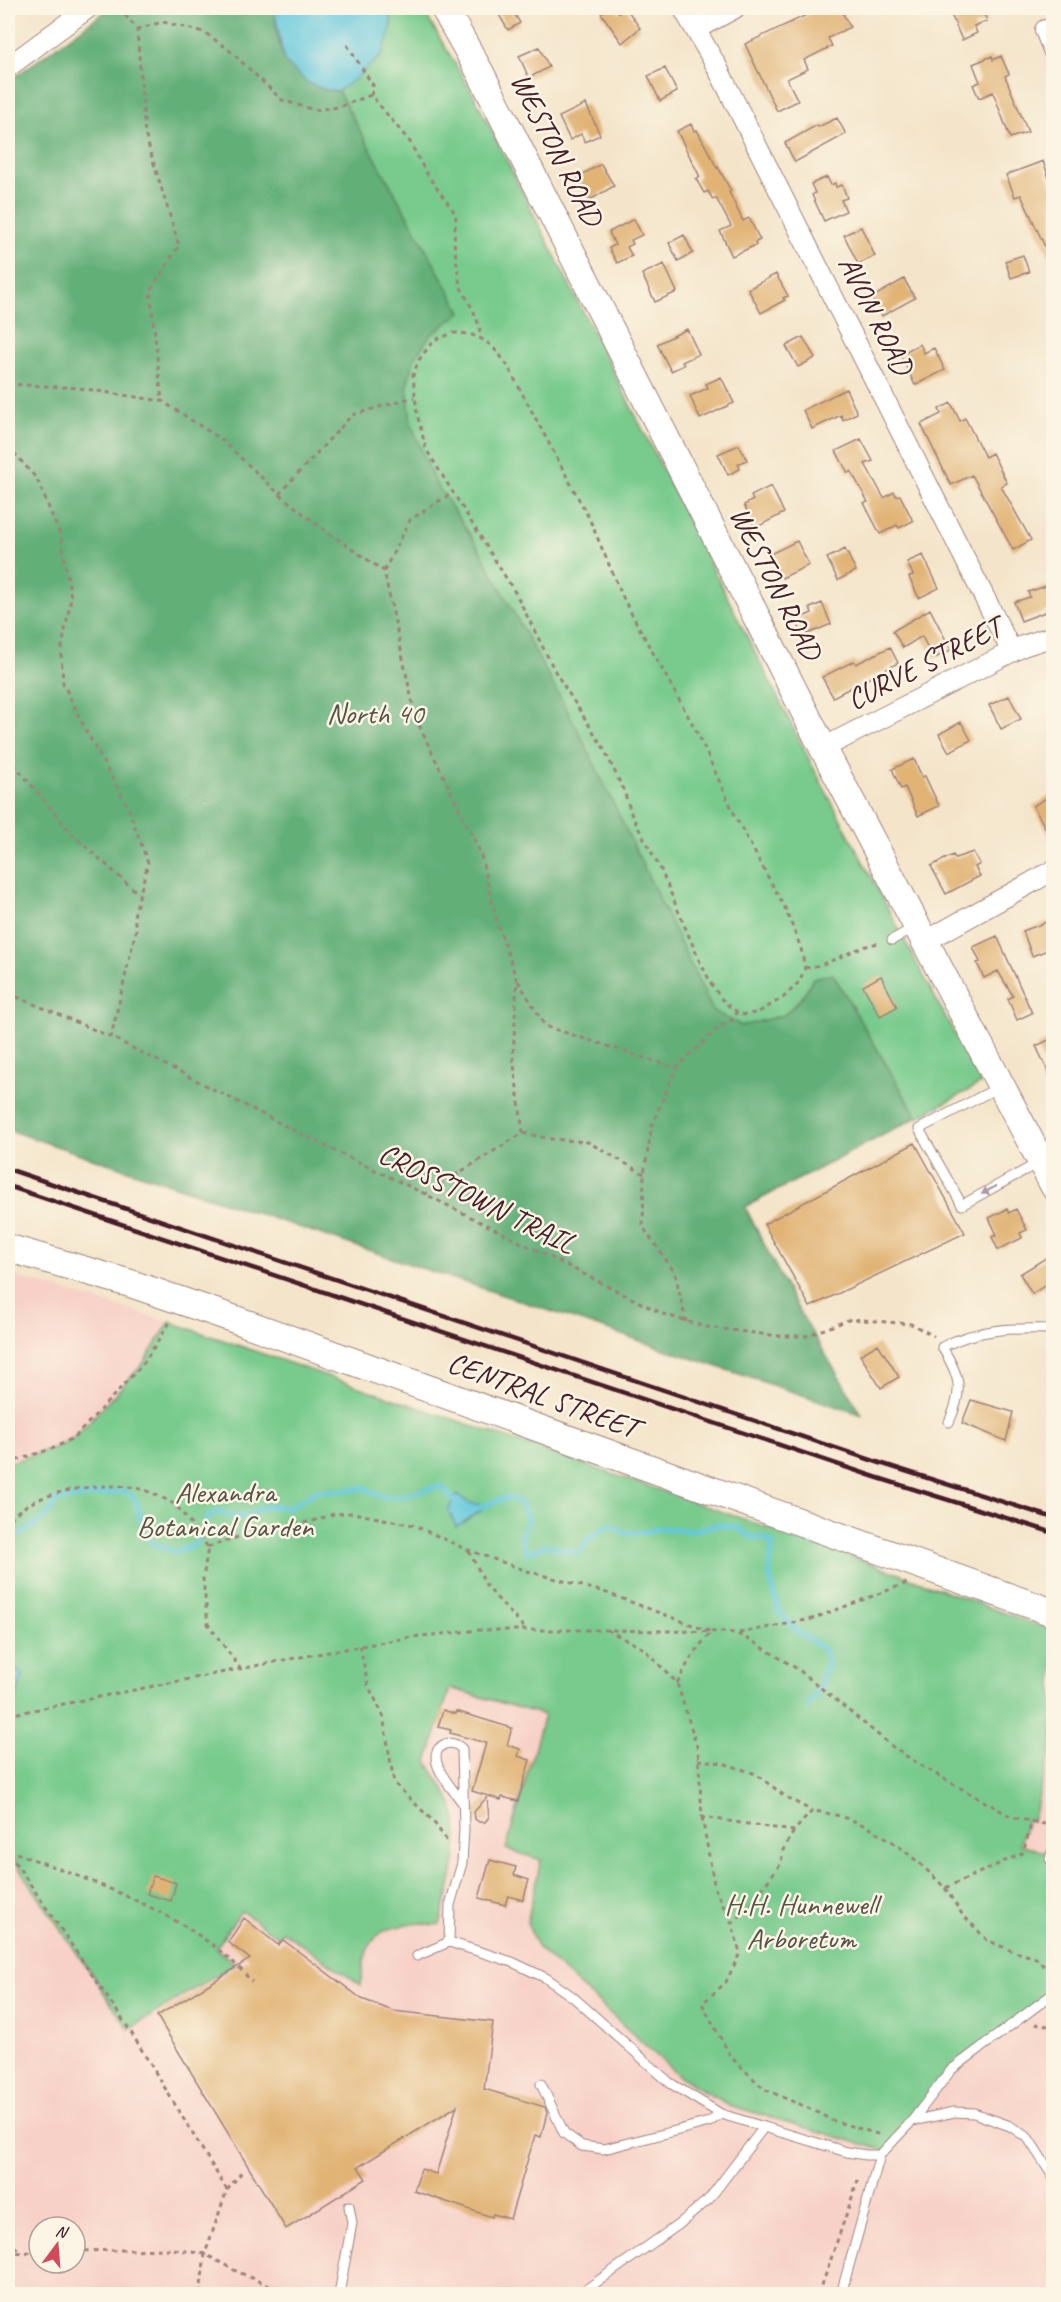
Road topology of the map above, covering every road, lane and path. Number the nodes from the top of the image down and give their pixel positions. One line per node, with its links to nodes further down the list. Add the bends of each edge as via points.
1 (88, 8): 11 (street)
2 (119, 8): 6 (path)
3 (444, 8): 23 (main road, WESTON ROAD, via 475,61)
4 (683, 8): 7 (street, AVON ROAD)
5 (735, 8): 7 (street)
6 (137, 29): 12 (path, via 163,22 204,32 282,100 314,110 339,107); 16 (path, via 145,134 179,246 150,291)
7 (696, 29): 22 (street, AVON ROAD)
8 (1045, 30): 10 (street)
9 (347, 45): 12 (path, via 374,87)
10 (1053, 52)
11 (8, 68)
12 (371, 95): 13 (path, via 410,142 456,215 454,243 460,286 480,328)
13 (479, 336): 15 (path, via 453,333 430,345 413,375); 29 (path, via 494,347 507,365 589,518 625,602 698,734 736,818 785,908)
14 (8, 384): 16 (path, via 78,388)
15 (414, 397): 18 (path, via 426,448); 19 (path, via 352,415)
16 (162, 401): 19 (path, via 222,440)
17 (8, 446): 26 (path, via 37,479 61,537 71,598 61,652 63,682 128,807 148,863)
18 (453, 492): 20 (path, via 410,520); 32 (path, via 520,602 557,675 603,747 699,960 720,997)
19 (279, 494): 20 (path)
20 (384, 571): 30 (path, via 416,719 480,852)
21 (1053, 636): 22 (street, CURVE STREET)
22 (1012, 652): 23 (street, CURVE STREET)
23 (823, 748): 27 (main road, WESTON ROAD)
24 (8, 757): 26 (path, via 73,836)
25 (1053, 870): 27 (street)
26 (139, 895): 33 (path, via 134,916 136,930)
27 (920, 934): 28 (lane); 35 (main road, WESTON ROAD)
28 (892, 940): 29 (path)
29 (805, 968): 32 (path, via 799,982 774,1004 752,1014)
30 (517, 981): 34 (path, via 545,1026); 36 (path, via 513,1057)
31 (8, 993): 33 (path, CROSSTOWN TRAIL)
32 (737, 1012): 34 (path)
33 (111, 1037): 40 (path, CROSSTOWN TRAIL)
34 (676, 1068): 38 (path, via 652,1125)
35 (1000, 1086): 37 (main road, WESTON ROAD); 37 (lane, one-way to 35, via 962,1205 919,1129)
36 (523, 1133): 38 (path, via 588,1142); 40 (path)
37 (1041, 1162): 39 (main road, WESTON ROAD)
38 (644, 1174): 43 (path, via 643,1227 675,1273)
39 (1053, 1186)
40 (425, 1194): 43 (path, CROSSTOWN TRAIL)
41 (8, 1248): 52 (main road, CENTRAL STREET, via 234,1319)
42 (170, 1322): 47 (path, via 143,1364 75,1437)
43 (686, 1322): 45 (path, CROSSTOWN TRAIL, via 792,1336 818,1333 851,1319 911,1324 935,1337)
44 (1053, 1329): 45 (lane, via 990,1330)
45 (942, 1347): 46 (lane, via 959,1380)
46 (949, 1422)
47 (8, 1463)
48 (8, 1528): 49 (path, via 11,1517 38,1499 114,1486 144,1490 176,1506)
49 (208, 1547): 50 (path, via 252,1532 353,1513 414,1525); 58 (path, via 203,1579 208,1624)
50 (468, 1550): 53 (path, via 487,1587); 55 (path, via 615,1596)
51 (914, 1581): 56 (path, via 812,1619)
52 (1053, 1613)
53 (526, 1630): 54 (path); 57 (path, via 412,1637)
54 (605, 1630): 55 (path); 59 (path, via 644,1649)
55 (711, 1632): 56 (path); 59 (path)
56 (737, 1634): 65 (path, via 799,1670 892,1748 1012,1817)
57 (360, 1646): 58 (path); 72 (path, via 368,1685 383,1715 394,1783 433,1821)
58 (240, 1668): 60 (path)
59 (677, 1683): 61 (path)
60 (8, 1715)
61 (698, 1760): 63 (path, via 723,1762 756,1774); 64 (path)
62 (463, 1803): 62 (lane, via 462,1749 449,1743 438,1751 437,1767); 72 (lane)
63 (812, 1811): 67 (path); 73 (path, via 830,1813 872,1829 916,1858)
64 (702, 1817): 67 (path); 74 (path, via 715,1888)
65 (1032, 1821): 66 (path); 73 (path, via 1023,1853)
66 (1053, 1826)
67 (794, 1831): 74 (path, via 783,1850 781,1863)
68 (1053, 1845): 71 (lane)
69 (8, 1850): 78 (path, via 111,1889 164,1916 210,1944 241,1968)
70 (8, 1855): 89 (path, via 129,2029)
71 (1050, 1859)
72 (462, 1863): 75 (lane, via 450,1905)
73 (945, 1888): 77 (path, via 962,1914 987,1940 1036,1958)
74 (732, 1924): 84 (path, via 740,1953 726,1982 702,2004 731,2057 764,2089 831,2120)
75 (450, 1942): 76 (lane); 81 (lane, via 512,1962 546,1978 670,2083)
76 (417, 1956)
77 (1053, 1976)
78 (252, 1982)
79 (1053, 1993): 82 (lane, via 951,2070)
80 (541, 2084): 81 (lane, via 564,2133 582,2146 604,2149 689,2127)
81 (722, 2114): 83 (lane)
82 (912, 2121): 84 (lane); 88 (lane, via 954,2112 974,2113 1010,2126 1028,2138)
83 (764, 2127): 85 (lane); 100 (lane, via 710,2199 660,2238)
84 (895, 2139): 86 (lane)
85 (866, 2155): 86 (lane); 101 (path)
86 (880, 2155): 102 (lane)
87 (242, 2172): 89 (path)
88 (1053, 2178)
89 (227, 2190): 96 (path)
90 (349, 2206): 99 (lane, via 352,2223)
91 (8, 2241): 94 (path)
92 (87, 2252): 96 (path, via 172,2249)
93 (8, 2253): 94 (path)
94 (22, 2253): 95 (path)
95 (27, 2253)
96 (205, 2254): 97 (path); 98 (path)
97 (200, 2295)
98 (292, 2295)
99 (339, 2295)
100 (573, 2295)
101 (819, 2295)
102 (841, 2295)

